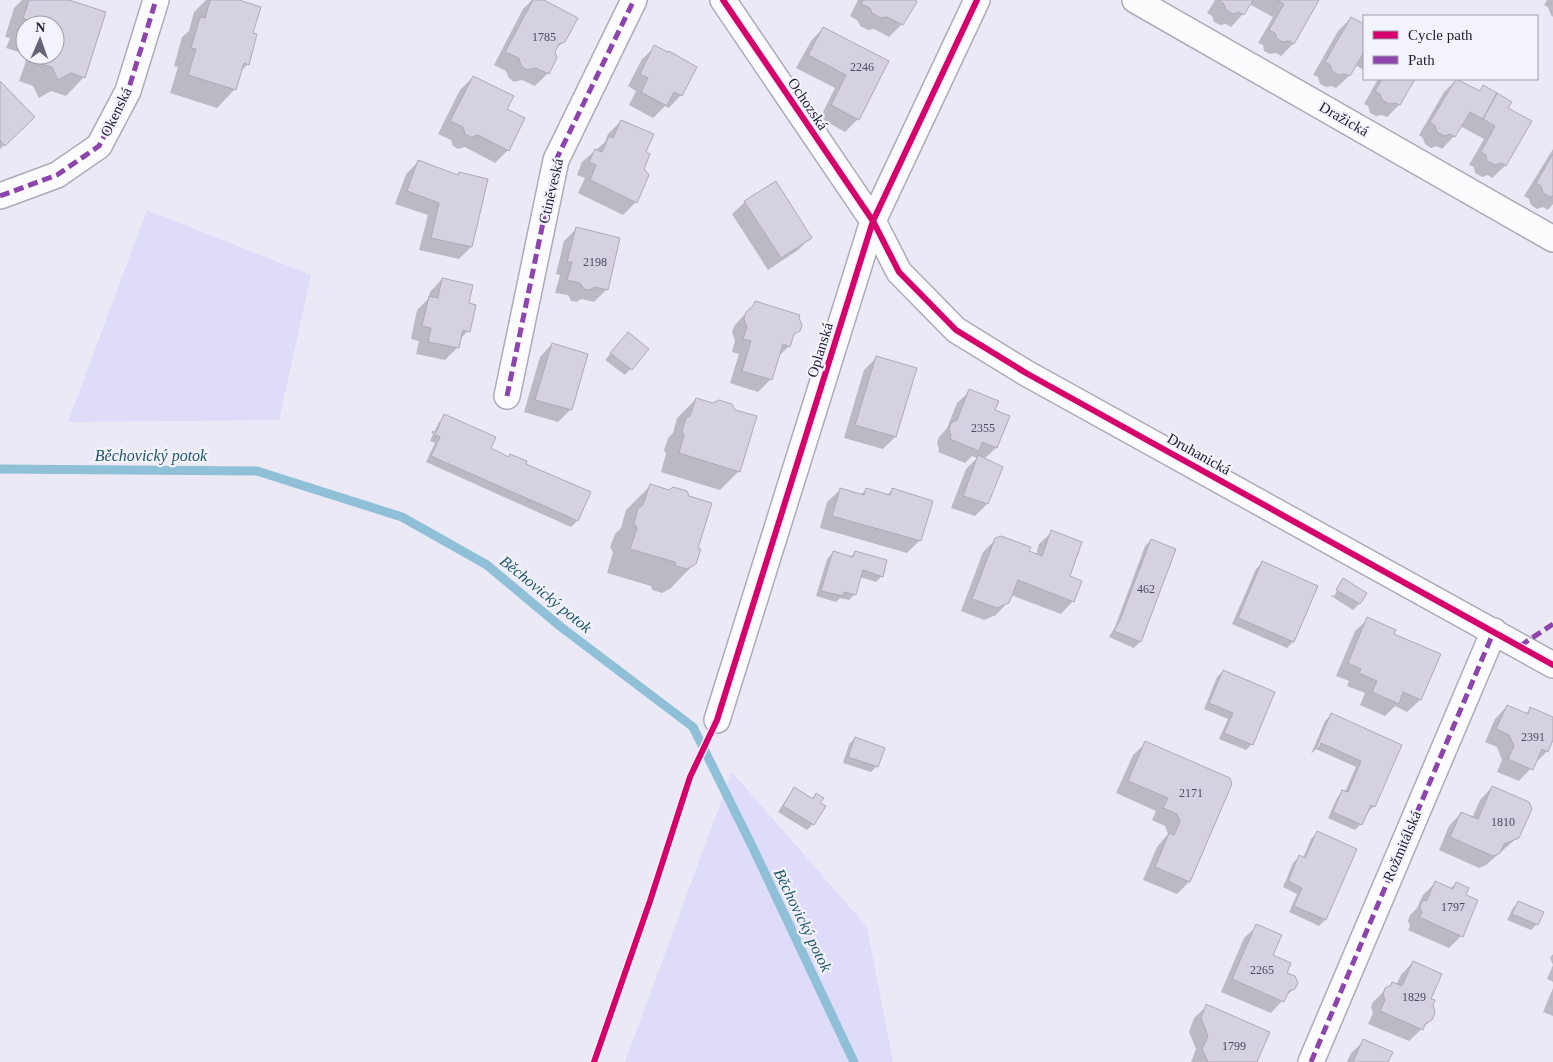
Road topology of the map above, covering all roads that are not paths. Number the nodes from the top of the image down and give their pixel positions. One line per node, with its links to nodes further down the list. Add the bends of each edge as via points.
1 (156, 0): 6 (street, Okenská, via 128,91 99,146 56,176)
2 (634, 0): 9 (street, Ctiněveská, via 556,160)
3 (723, 0): 7 (street, Ochozská)
4 (977, 0): 7 (street, Oplanská)
5 (1134, 0): 8 (street, Dražická)
6 (0, 196)
7 (873, 221): 10 (street, Druhanická, via 899,272 956,330 1026,373); 12 (street, Oplanská)
8 (1553, 239)
9 (507, 396)
10 (1494, 631): 11 (street, Druhanická); 13 (street, Rožmitálská)
11 (1553, 665)
12 (717, 720)
13 (1311, 1062)

